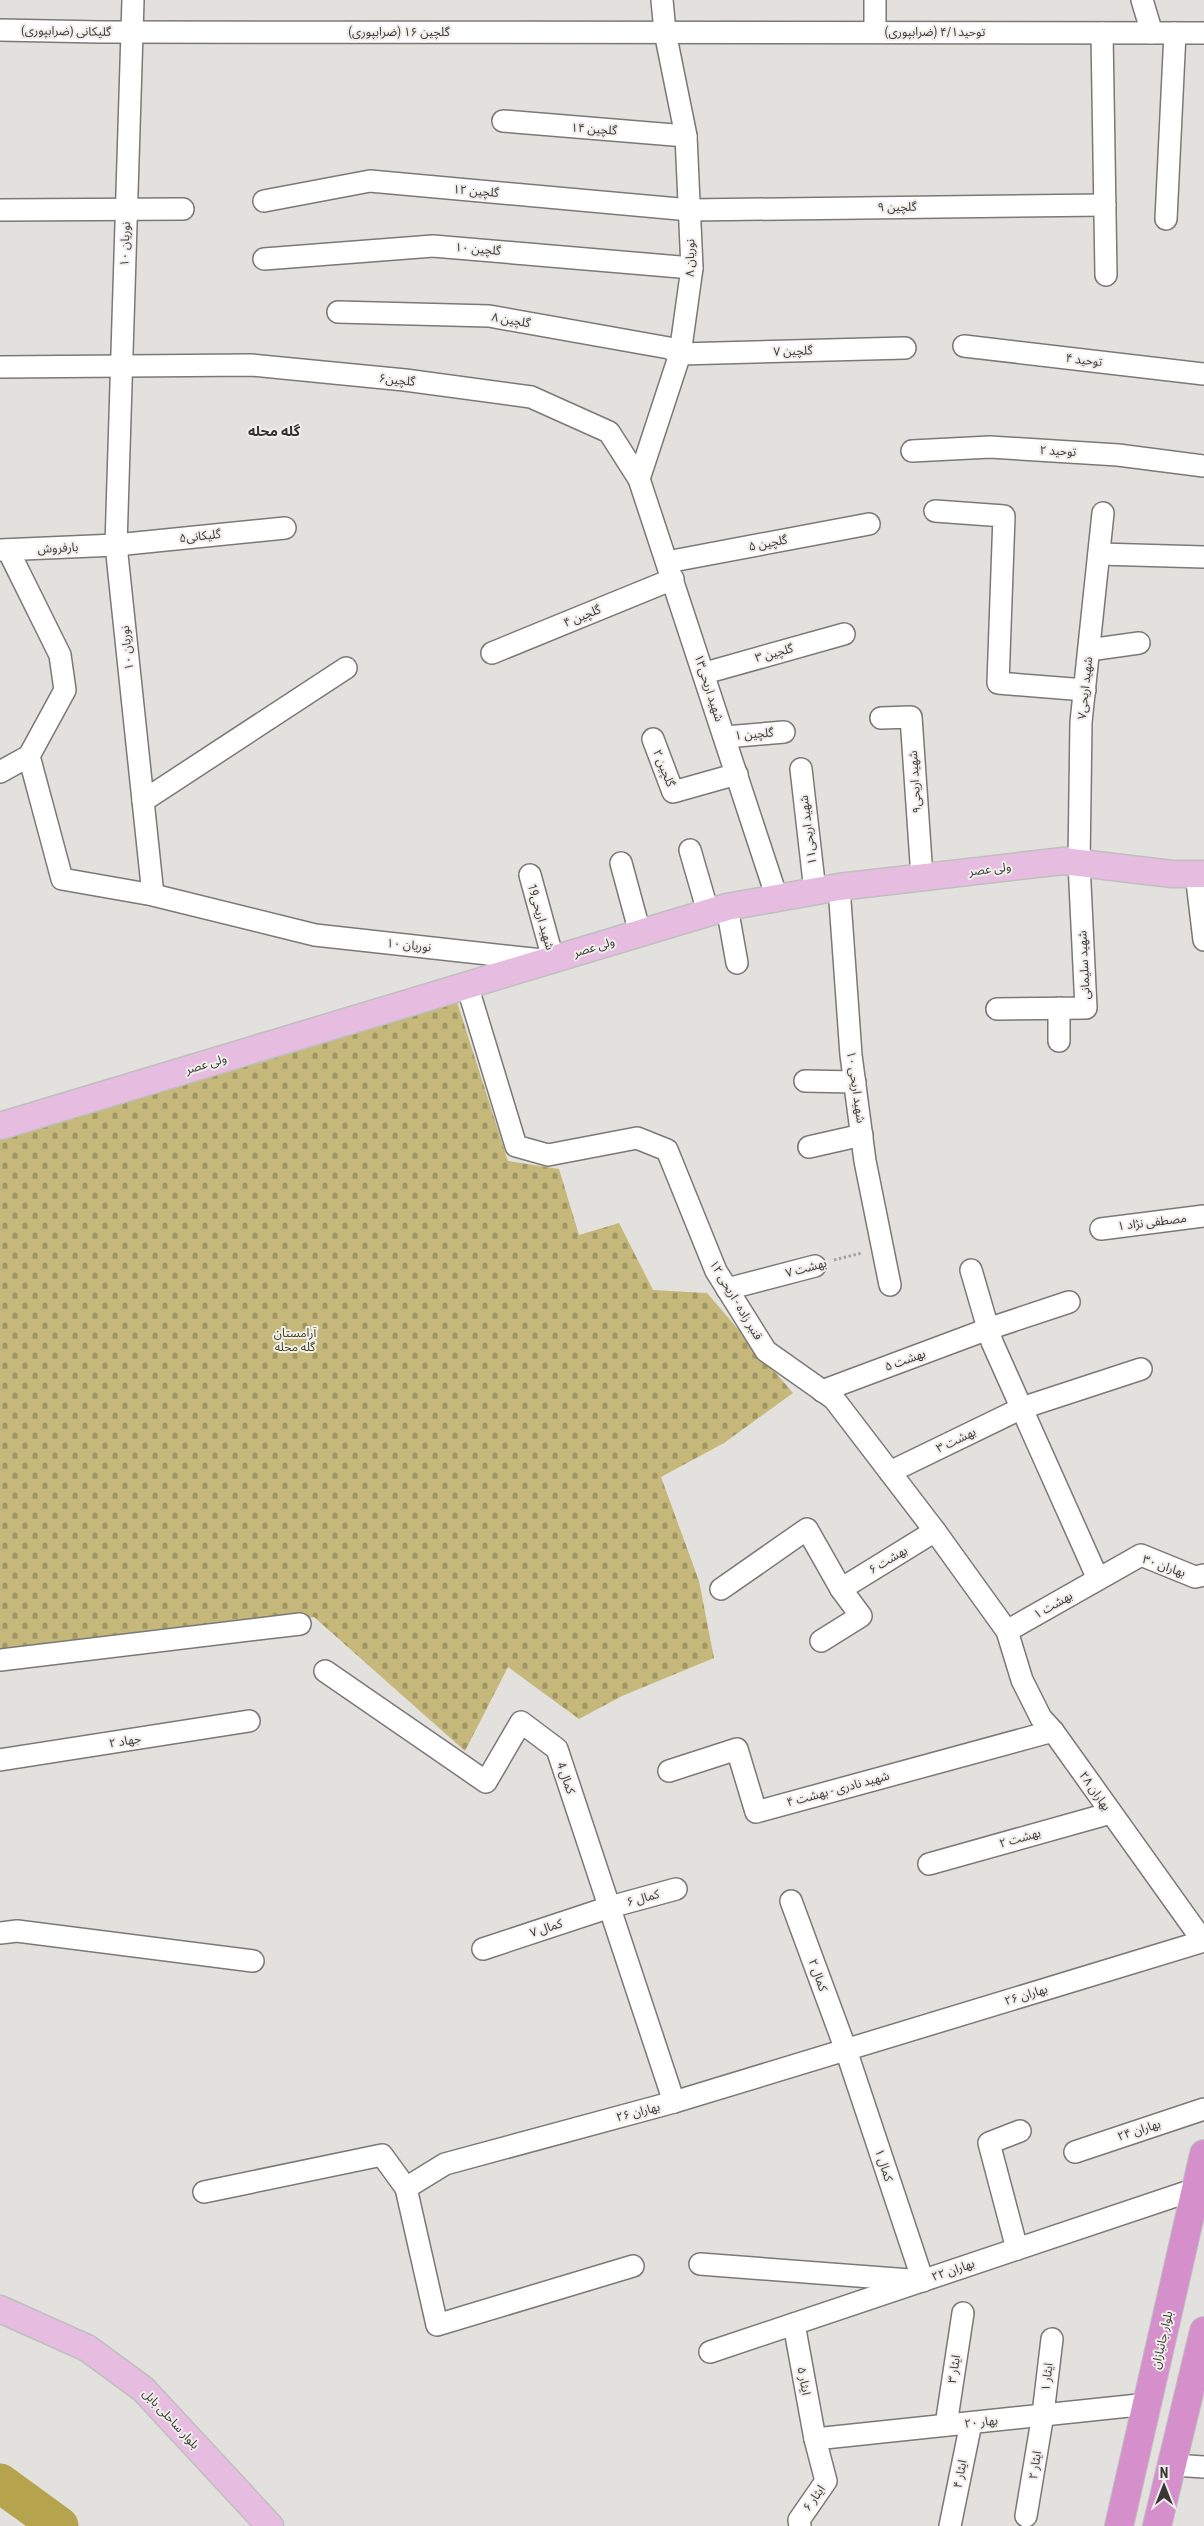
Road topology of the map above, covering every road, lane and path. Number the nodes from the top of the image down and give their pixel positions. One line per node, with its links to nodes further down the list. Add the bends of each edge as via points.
1 (133, 0): 6 (street, نوریان ۱۰)
2 (662, 0): 7 (street, نوریان ۸)
3 (875, 0): 8 (street)
4 (1142, 0): 10 (street)
5 (0, 30): 6 (street, گلیکانی (ضرابپوری))
6 (132, 32): 7 (street, گلچین ۱۶ (ضرابپوری)); 17 (street, نوریان ۱۰)
7 (665, 32): 8 (street, توحید۴/۱ (ضرابپوری)); 14 (street, نوریان ۸)
8 (875, 32): 9 (street, توحید۴/۱ (ضرابپوری))
9 (1102, 32): 10 (street, توحید۴/۱ (ضرابپوری)); 16 (street)
10 (1152, 32): 11 (street, توحید۴/۱ (ضرابپوری))
11 (1175, 32): 12 (street, توحید۴/۱ (ضرابپوری)); 21 (street)
12 (1204, 33)
13 (503, 122): 14 (street, گلچین ۱۴)
14 (686, 136): 20 (street, نوریان ۸)
15 (264, 201): 20 (street, گلچین ۱۲, via 370,181)
16 (1105, 205): 20 (street, گلچین ۹); 24 (street)
17 (126, 209): 18 (street); 19 (street); 30 (street, نوریان ۱۰)
18 (182, 209)
19 (0, 210)
20 (690, 210): 23 (street, نوریان ۸)
21 (1166, 219)
22 (264, 259): 23 (street, گلچین ۱۰, via 433,246)
23 (692, 268): 28 (street, نوریان ۸)
24 (1106, 275)
25 (338, 312): 28 (street, گلچین ۸, via 489,316 669,348)
26 (964, 346): 31 (street, توحید ۴)
27 (905, 348): 28 (street, گلچین ۷)
28 (680, 354): 34 (street, نوریان ۸)
29 (0, 367): 30 (street, گلچین۶)
30 (121, 367): 34 (street, گلچین۶, via 250,365 405,380 531,397 609,432); 39 (street, نوریان ۱۰)
31 (1204, 374)
32 (912, 452): 33 (street, توحید ۲, via 990,447 1118,455)
33 (1204, 466)
34 (639, 479): 43 (street, شهید اریحی۱۳)
35 (934, 511): 50 (street, via 1004,516 998,683)
36 (1103, 513): 41 (street, شهید اریحی۷)
37 (869, 524): 43 (street, گلچین ۵)
38 (285, 528): 39 (street, گلیکانی۵)
39 (116, 545): 40 (street, بارفروش); 59 (street, نوریان ۱۰)
40 (4, 550): 55 (street, via 60,654 65,690)
41 (1099, 554): 42 (street); 46 (street, شهید اریحی۷)
42 (1204, 557)
43 (670, 570): 47 (street, گلچین ۴); 49 (street, شهید اریحی۱۳)
44 (844, 634): 49 (street, گلچین ۳)
45 (1139, 643): 46 (street)
46 (1089, 650): 50 (street, شهید اریحی۷)
47 (492, 654)
48 (346, 668): 59 (street)
49 (705, 673): 53 (street, شهید اریحی۱۳)
50 (1085, 690): 62 (street, شهید اریحی۷)
51 (881, 718): 65 (street, شهید اریحی۹, via 911,717)
52 (784, 732): 53 (street, گلچین ۱)
53 (725, 737): 58 (street, شهید اریحی۱۳)
54 (653, 740): 58 (street, گلچین ۲, via 673,792)
55 (29, 756): 57 (street); 67 (street, via 62,879)
56 (801, 769): 66 (street, شهید اریحی۱۱)
57 (0, 772)
58 (737, 774): 68 (street, شهید اریحی۱۳)
59 (143, 801): 67 (street, نوریان ۱۰)
60 (690, 850): 69 (street)
61 (621, 862): 70 (street)
62 (1079, 862): 63 (main road, ولی عصر, via 1172,874); 65 (main road, ولی عصر, via 1063,861); 75 (street, شهید سلیمانی, via 1086,1008)
63 (1200, 874): 71 (street)
64 (530, 875): 72 (street, شهید اریحی19)
65 (922, 877): 66 (main road, ولی عصر)
66 (827, 889): 68 (main road, ولی عصر); 79 (street, شهید اریحی ۱۰, via 845,984)
67 (153, 895): 72 (street, نوریان ۱۰, via 314,935)
68 (777, 898): 69 (main road, ولی عصر)
69 (718, 909): 70 (main road, ولی عصر); 73 (street)
70 (640, 933): 72 (main road, ولی عصر)
71 (1204, 940)
72 (550, 960): 74 (main road, ولی عصر)
73 (737, 963)
74 (468, 985): 80 (main road, ولی عصر); 89 (street, قنبر زاده - اریحی ۱۲, via 516,1146 548,1155 637,1138 667,1150 716,1271)
75 (1058, 1008): 76 (street, شهید سلیمانی); 77 (street)
76 (997, 1009)
77 (1058, 1041)
78 (806, 1081): 79 (street)
79 (854, 1082): 81 (street, شهید اریحی ۱۰)
80 (0, 1126)
81 (862, 1135): 82 (street); 85 (street, شهید اریحی ۱۰)
82 (809, 1147)
83 (1204, 1216): 84 (street, مصطفی نژاد ۱)
84 (1101, 1229)
85 (884, 1246): 86 (path, بهشت ۷); 88 (street, شهید اریحی ۱۰)
86 (815, 1266): 89 (street, بهشت ۷)
87 (971, 1270): 91 (street)
88 (890, 1285)
89 (727, 1289): 93 (street, قنبر زاده - اریحی ۱۲, via 766,1351)
90 (1069, 1302): 91 (street, بهشت ۵)
91 (988, 1330): 93 (street, بهشت ۵); 94 (street)
92 (1141, 1369): 94 (street, بهشت ۳)
93 (822, 1391): 95 (street, قنبر زاده - اریحی ۱۲, via 834,1400)
94 (1022, 1408): 95 (street, بهشت ۳); 98 (street)
95 (890, 1472): 96 (street, قنبر زاده - اریحی ۱۲)
96 (935, 1531): 100 (street, بهشت ۶); 102 (street, قنبر زاده - اریحی ۱۲)
97 (1204, 1575): 98 (street, بهاران ۳۰, via 1195,1577 1141,1555)
98 (1098, 1579): 102 (street, بهشت ۱)
99 (721, 1589): 100 (street, via 807,1529)
100 (841, 1589): 103 (street, via 861,1616)
101 (300, 1624): 104 (street)
102 (1007, 1631): 107 (street, بهاران ۲۸, via 1022,1680 1041,1718)
103 (821, 1641)
104 (0, 1660)
105 (325, 1671): 114 (street, کمال 4, via 486,1782 521,1722 557,1749)
106 (249, 1721): 108 (street, جهاد ۲)
107 (1053, 1730): 109 (street, شهید نادری - بهشت ۴, via 756,1812 737,1749); 110 (street, بهاران ۲۸)
108 (0, 1760)
109 (670, 1771)
110 (1111, 1813): 111 (street, بهشت ۲); 116 (street, بهاران ۲۸)
111 (929, 1864)
112 (676, 1889): 114 (street, کمال ۶)
113 (791, 1901): 119 (street, کمال ۲)
114 (610, 1907): 117 (street, کمال ۷); 120 (street, کمال 4)
115 (0, 1933): 118 (street, via 17,1932)
116 (1204, 1941): 119 (street, بهاران ۲۶)
117 (483, 1948)
118 (253, 1961)
119 (846, 2050): 120 (street, بهاران ۲۶); 131 (street, کمال ۱)
120 (674, 2102): 125 (street, بهاران ۲۶, via 445,2164)
121 (1204, 2109): 123 (street, بهاران ۲۴)
122 (1020, 2131): 128 (street, via 989,2143)
123 (1075, 2152)
124 (1204, 2154): 126 (highway, بلوار جانبازان)
125 (406, 2188): 127 (street, via 382,2155); 130 (street, via 437,2325)
126 (1196, 2189): 128 (street, بهاران ۲۲); 138 (highway, بلوار جانبازان)
127 (204, 2192)
128 (1018, 2249): 131 (street, بهاران ۲۲)
129 (700, 2264): 131 (street)
130 (633, 2266)
131 (923, 2281): 134 (street, بهاران ۲۲)
132 (0, 2310): 146 (main road, بلوار ساحلی بابل, via 87,2348 143,2390)
133 (963, 2313): 141 (street, ایثار ۳)
134 (794, 2324): 137 (street, بهاران ۲۲); 142 (street, ایثار ۵)
135 (1204, 2332): 143 (highway)
136 (1052, 2339): 139 (street, ایثار ۱)
137 (710, 2352)
138 (1148, 2404): 139 (street, بهار ۲۰); 149 (highway, بلوار جانبازان)
139 (1043, 2414): 140 (street, بهار ۲۰); 145 (street, ایثار ۲)
140 (971, 2423): 141 (street, بهار ۲۰); 148 (street, ایثار ۴)
141 (946, 2425): 142 (street, بهار ۲۰)
142 (815, 2439): 147 (street, ایثار ۶, via 826,2481 799,2520)
143 (1173, 2464): 144 (street); 150 (highway)
144 (1204, 2467)
145 (1026, 2516)
146 (270, 2526)
147 (800, 2526)
148 (950, 2526)
149 (1119, 2526)
150 (1157, 2526)

